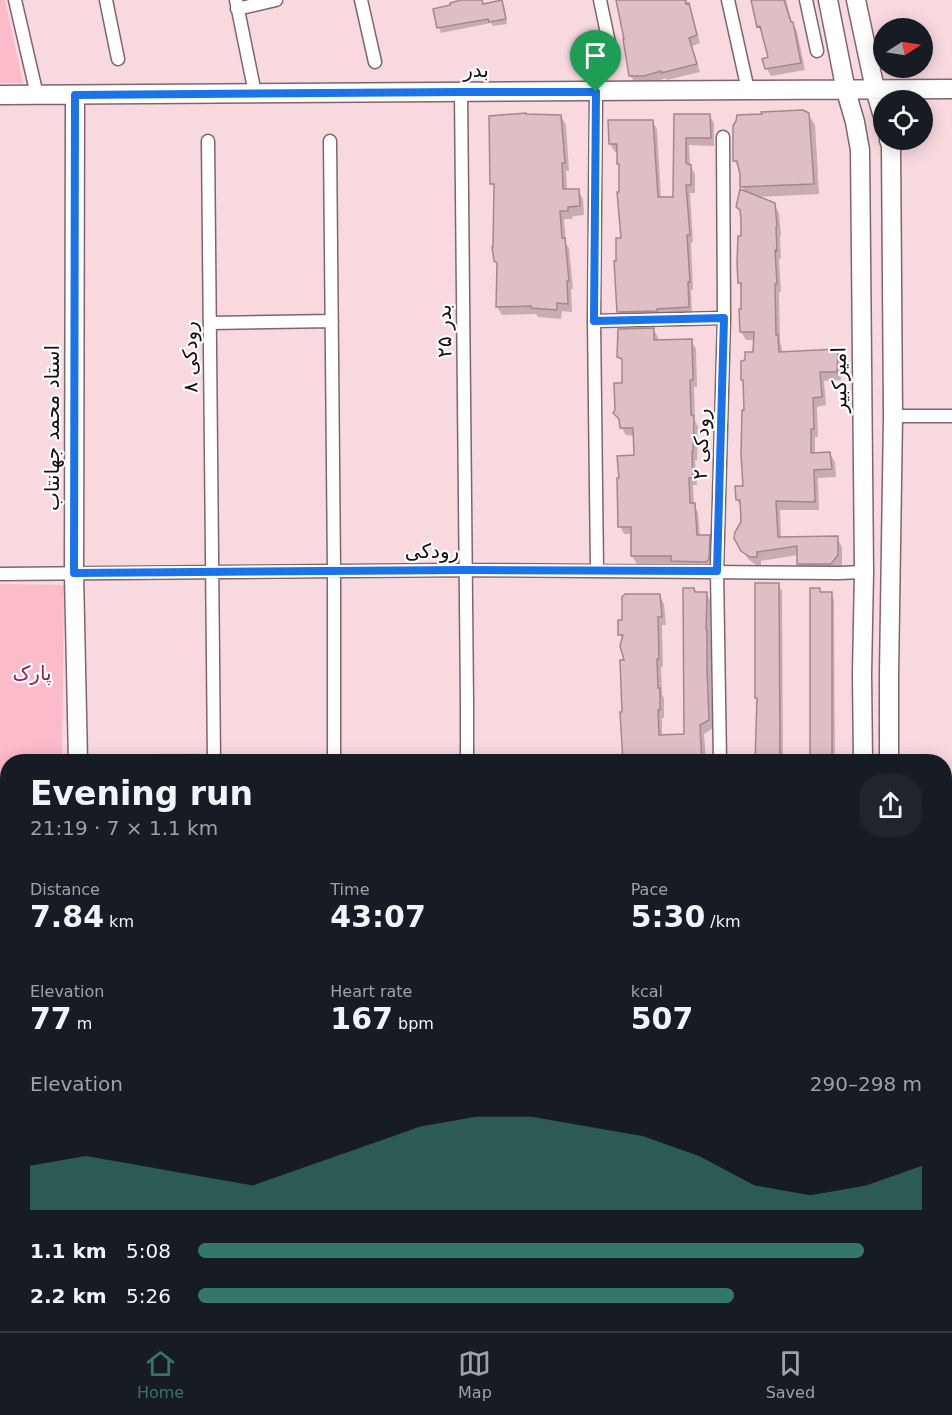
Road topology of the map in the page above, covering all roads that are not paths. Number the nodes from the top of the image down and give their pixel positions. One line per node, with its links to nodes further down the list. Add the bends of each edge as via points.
1 (15, 0): 25 (street)
2 (106, 0): 13 (street)
3 (276, 0): 10 (street)
4 (361, 0): 14 (street)
5 (600, 0): 12 (street)
6 (728, 0): 17 (street)
7 (806, 0): 11 (street)
8 (828, 0): 19 (street, امیرکبیر)
9 (856, 0): 16 (street)
10 (236, 4): 23 (street)
11 (817, 51)
12 (612, 57)
13 (118, 59)
14 (375, 62)
15 (952, 88): 22 (street, بدر)
16 (875, 89): 18 (street, بدر); 19 (street, بدر)
17 (748, 90): 19 (street, بدر); 21 (street, بدر)
18 (882, 90)
19 (846, 91): 42 (street, امیرکبیر, via 860,150)
20 (460, 92): 21 (street, بدر); 23 (street, بدر); 37 (street, بدر ۲۵)
21 (596, 92): 33 (street)
22 (933, 92)
23 (255, 93): 26 (street, بدر)
24 (0, 95): 25 (street, بدر)
25 (37, 95): 26 (street, بدر)
26 (75, 95): 43 (street, استاد محمد جهانتاب)
27 (723, 137): 31 (street, رودکی ۲)
28 (208, 141): 34 (street, رودکی ۸)
29 (330, 141): 32 (street)
30 (891, 150): 35 (street)
31 (724, 318): 33 (street); 40 (street, رودکی ۲)
32 (332, 321): 34 (street); 39 (street)
33 (594, 321): 38 (street)
34 (210, 323): 41 (street, رودکی ۸)
35 (893, 416): 36 (street); 46 (street)
36 (952, 416)
37 (466, 570): 38 (street, رودکی); 39 (street, رودکی); 50 (street, بدر ۲۵)
38 (597, 570): 40 (street, رودکی)
39 (334, 571): 41 (street, رودکی); 49 (street)
40 (717, 571): 42 (street, رودکی); 51 (street, رودکی ۲)
41 (212, 572): 43 (street, رودکی); 48 (street, رودکی ۸)
42 (864, 572): 45 (street, امیرکبیر)
43 (74, 573): 44 (street, رودکی); 47 (street, استاد محمد جهانتاب)
44 (0, 574)
45 (862, 674): 46 (street); 52 (street, امیرکبیر)
46 (889, 674): 53 (street)
47 (78, 754)
48 (214, 754)
49 (334, 754)
50 (467, 754)
51 (720, 754)
52 (863, 754)
53 (890, 754)

